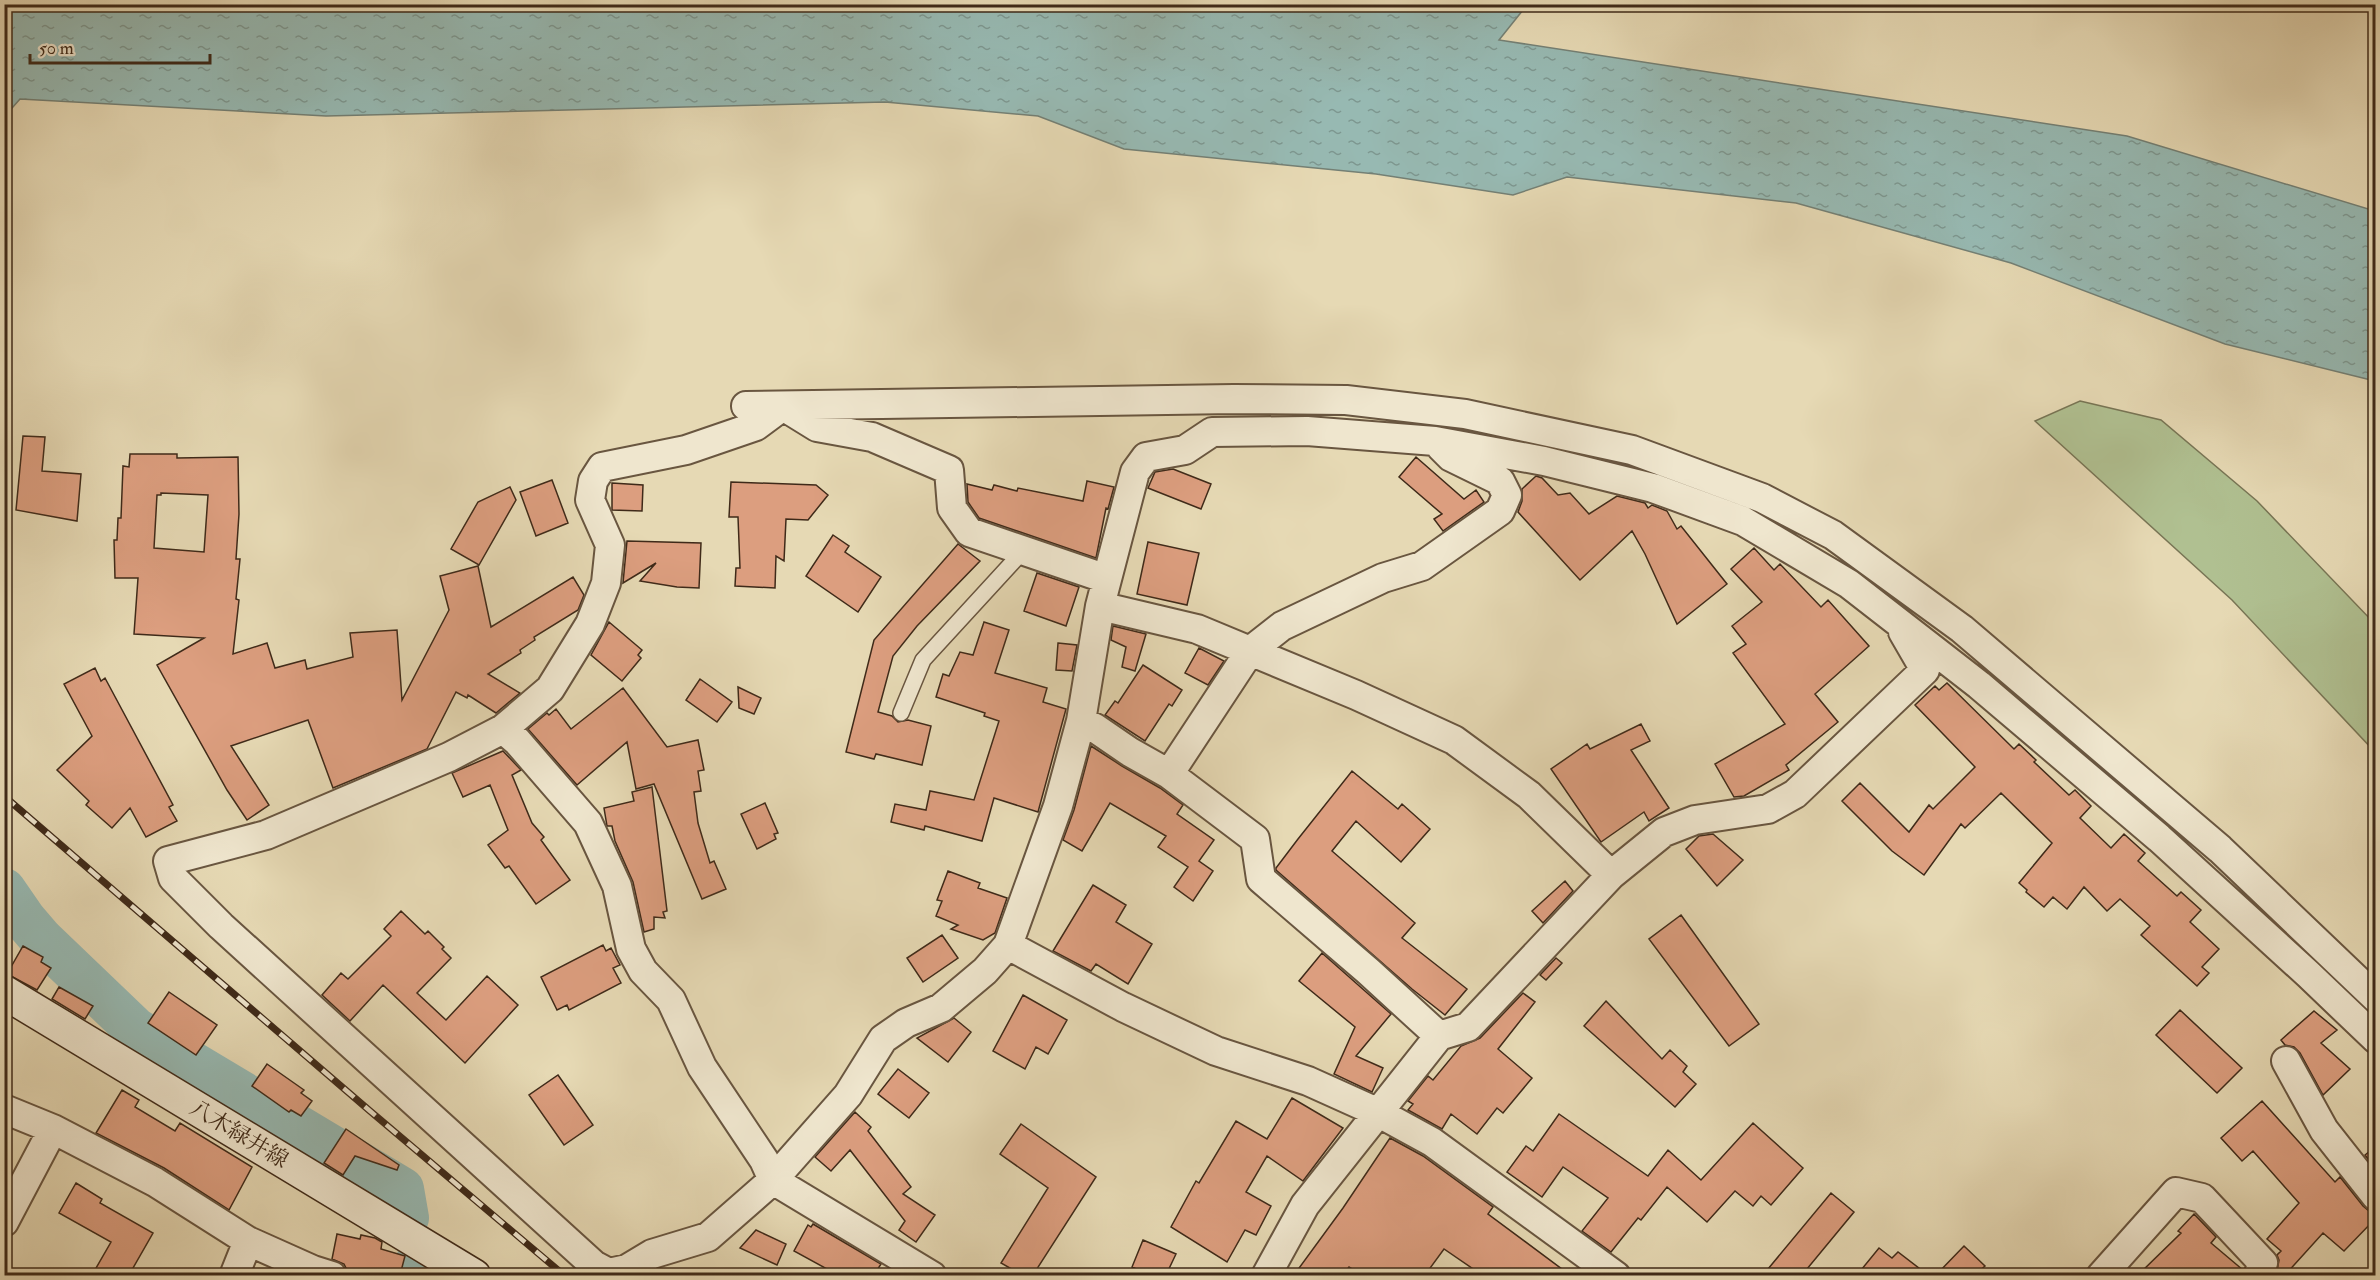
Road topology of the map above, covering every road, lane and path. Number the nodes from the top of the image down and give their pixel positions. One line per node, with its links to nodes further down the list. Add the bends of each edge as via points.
1 (783, 405): 2 (street); 4 (street, via 1346,400 1465,414 1632,450 1762,498); 5 (street, via 817,427 872,437 949,471 952,508 969,532); 12 (street, via 756,426 686,450 602,467 593,481 590,500 610,545 602,594 590,624 550,688)
2 (746, 406)
3 (1435, 441): 6 (street, via 1306,431 1212,432 1185,450 1146,457 1135,472); 8 (street, via 1544,460 1653,488 1743,521 1849,584); 9 (street, via 1451,457 1500,481 1507,495 1500,511 1422,566 1383,578 1282,626)
4 (1833, 535): 8 (street, via 1841,564 1887,603); 17 (street, via 1962,629 2220,849)
5 (1023, 551): 6 (street); 10 (lane, via 923,660)
6 (1107, 579): 7 (street)
7 (1100, 606): 9 (street, via 1197,629); 11 (street)
8 (1896, 620): 14 (street, via 1925,670 1795,794 1768,809 1695,820 1664,832); 19 (street, via 2159,838)
9 (1250, 651): 13 (street); 14 (street, via 1454,740 1529,795)
10 (901, 713)
11 (1081, 721): 13 (street); 15 (street, via 1058,806)
12 (503, 729): 24 (street, via 588,823 617,886 631,949 643,971 671,1000 702,1067 764,1160); 24 (street, via 448,757 266,835 168,861 173,878 338,1034 594,1265 609,1273 627,1269 652,1254 708,1237)
13 (1169, 774): 18 (street, via 1255,839 1260,879)
14 (1611, 875): 18 (street, via 1468,1027)
15 (1008, 945): 22 (street, via 1123,1007 1216,1051 1308,1082); 24 (street, via 985,971 941,1008 906,1023 883,1039 848,1095)
16 (4, 992): 28 (main road, 八木緑井線)
17 (2376, 998)
18 (1439, 1036): 22 (street)
19 (2376, 1039)
20 (2286, 1061): 25 (street, via 2324,1130)
21 (4, 1109): 23 (street)
22 (1379, 1113): 32 (street, via 1305,1205); 33 (street, via 1432,1142)
23 (53, 1129): 26 (street); 27 (street, via 155,1182)
24 (773, 1180): 31 (street)
25 (2376, 1196)
26 (4, 1222)
27 (248, 1241): 29 (street); 30 (street)
28 (459, 1271)
29 (234, 1275)
30 (332, 1275)
31 (932, 1275)
32 (1266, 1275)
33 (1616, 1275)
34 (2101, 1275): 35 (street, via 2176,1192 2202,1198 2263,1263)
35 (2258, 1275)

